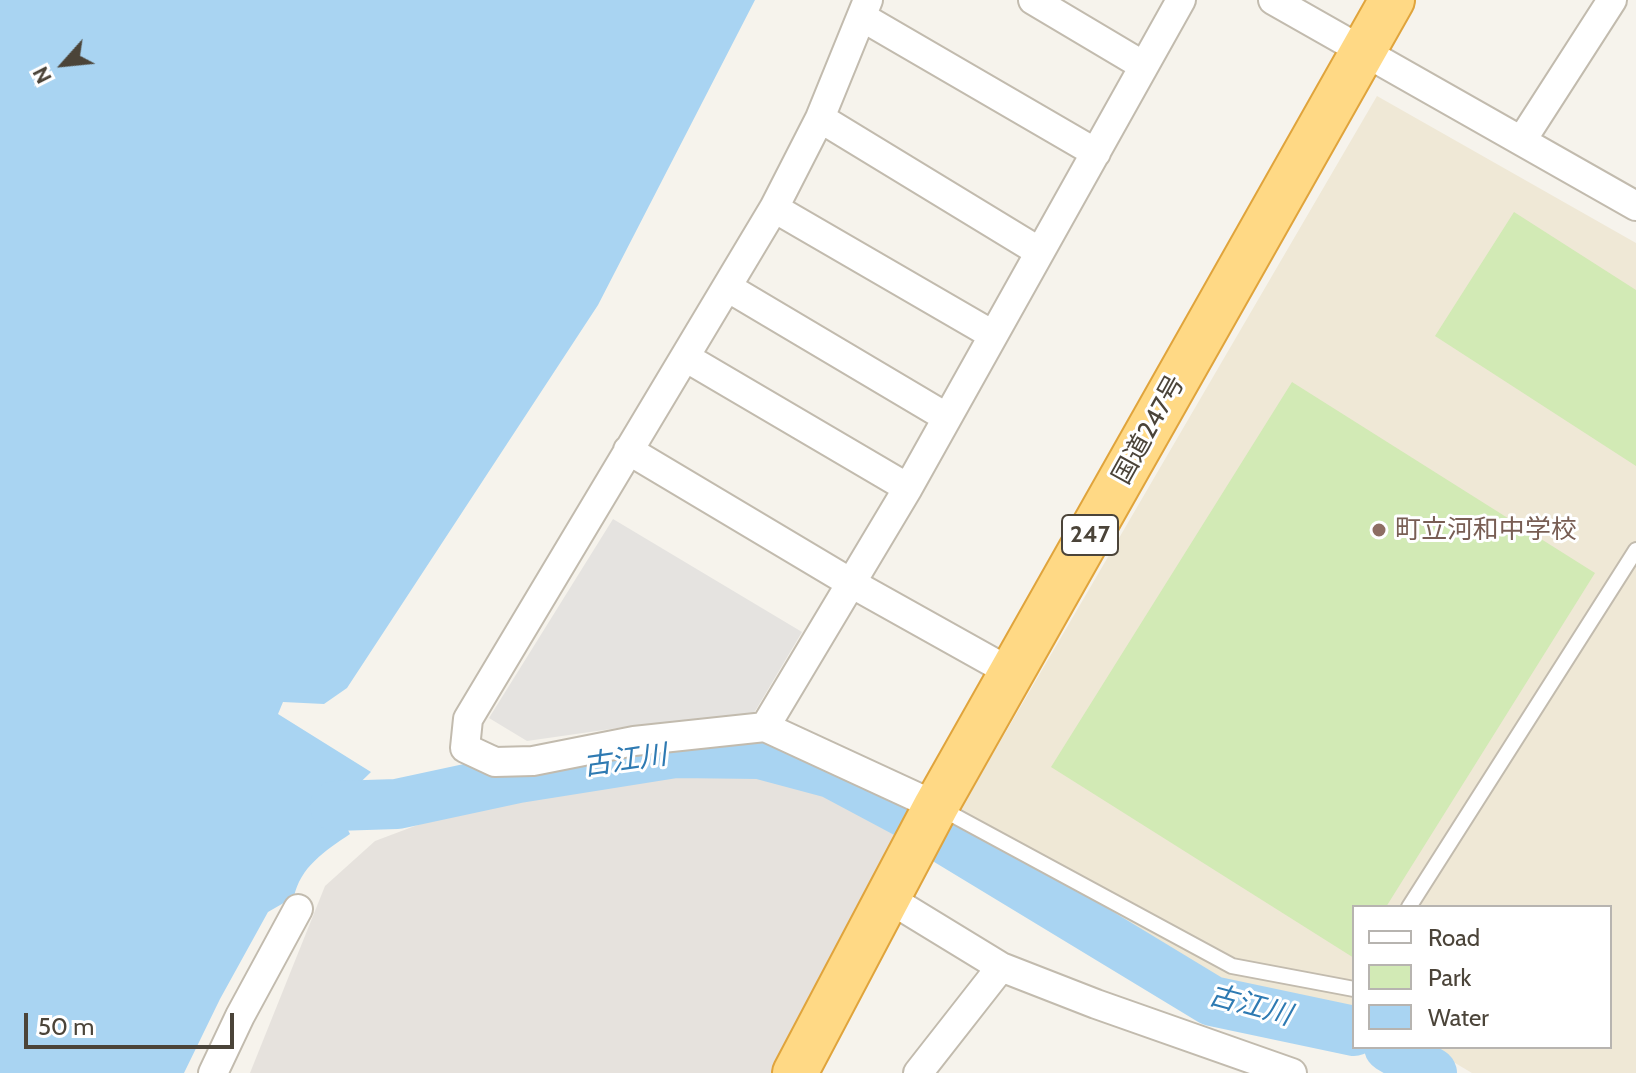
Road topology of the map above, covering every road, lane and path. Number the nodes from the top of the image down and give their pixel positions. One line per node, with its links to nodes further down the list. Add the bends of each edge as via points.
1 (1033, 0): 8 (street)
2 (1181, 0): 8 (street)
3 (1273, 0): 7 (street)
4 (1392, 0): 7 (highway, 国道247号 / 247)
5 (1612, 0): 10 (street)
6 (865, 8): 9 (street); 11 (street)
7 (1363, 50): 10 (street); 23 (highway, 国道247号 / 247)
8 (1144, 66): 11 (street)
9 (820, 118): 13 (street); 14 (street)
10 (1522, 140): 12 (street)
11 (1096, 153): 14 (street)
12 (1636, 206)
13 (774, 208): 15 (street); 16 (street)
14 (1040, 252): 16 (street)
15 (727, 287): 17 (street); 18 (street)
16 (993, 335): 18 (street)
17 (685, 357): 19 (street); 20 (street)
18 (946, 417): 20 (street)
19 (628, 450): 22 (street); 24 (street, via 468,719 465,748 495,762 533,761 634,741)
20 (908, 488): 22 (street)
21 (1636, 550): 27 (lane)
22 (851, 583): 23 (street); 24 (street)
23 (1012, 673): 25 (highway, 国道247号 / 247)
24 (765, 727): 25 (street)
25 (936, 806): 26 (highway, 国道247号 / 247); 30 (lane, via 1232,966)
26 (888, 898): 29 (street); 32 (highway, 国道247号 / 247)
27 (1410, 905)
28 (298, 909): 31 (street)
29 (1001, 967): 33 (street); 34 (street)
30 (1352, 989)
31 (213, 1073)
32 (795, 1073)
33 (918, 1073)
34 (1292, 1073)

